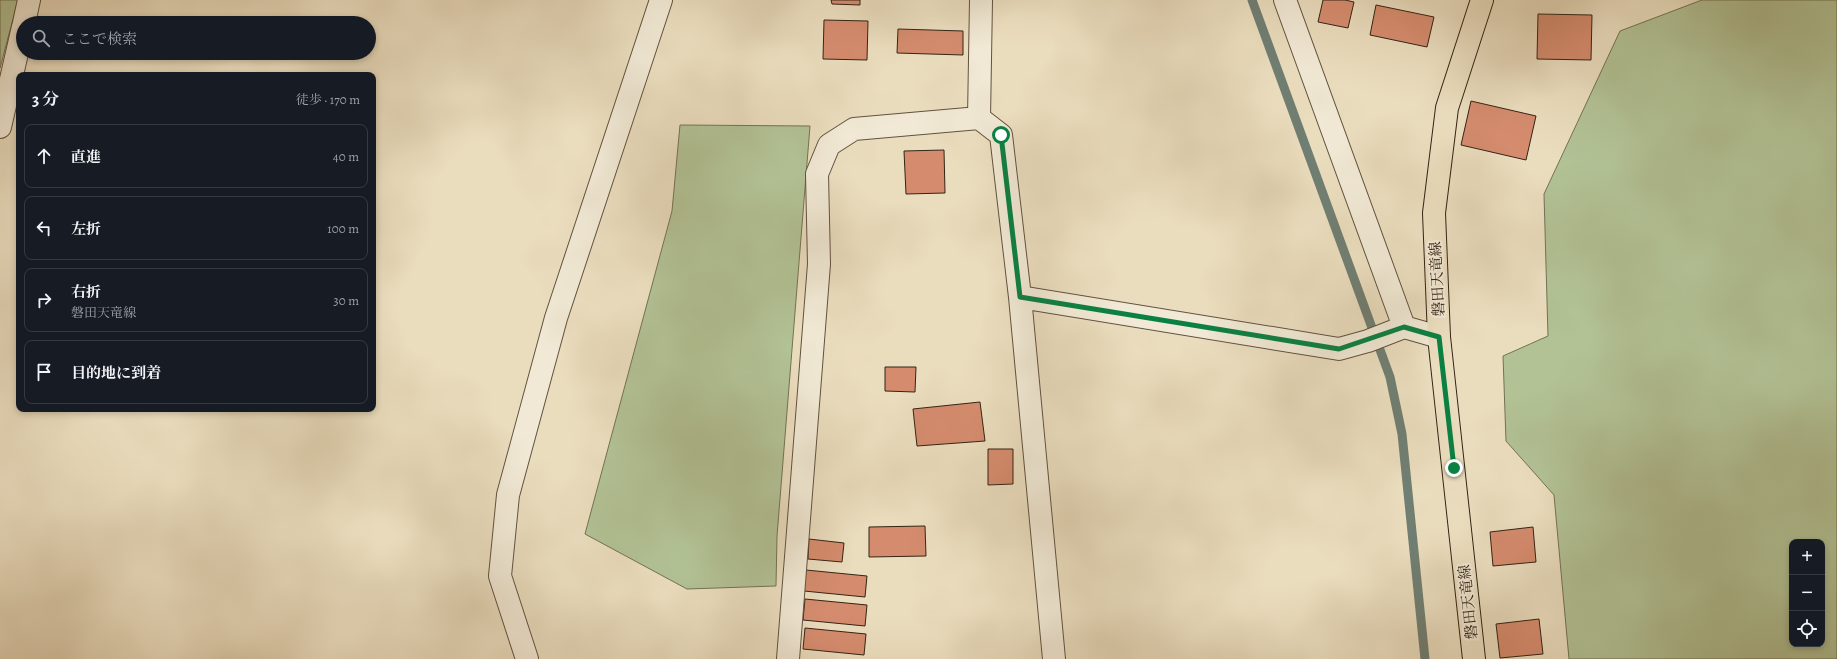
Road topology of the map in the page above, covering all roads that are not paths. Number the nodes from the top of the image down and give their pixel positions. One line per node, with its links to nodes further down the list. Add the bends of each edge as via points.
1 (29, 0): 6 (street)
2 (661, 0): 13 (street, via 556,318 508,495 500,576)
3 (981, 0): 8 (street)
4 (1285, 0): 11 (street)
5 (1482, 0): 12 (main road, 磐田天竜線, via 1447,108 1434,214)
6 (26, 16)
7 (16, 57): 9 (street)
8 (979, 118): 10 (street, via 1001,135); 14 (street, via 854,129 829,145 817,174 819,264)
9 (0, 127)
10 (1020, 297): 11 (street, via 1339,349); 15 (street)
11 (1400, 329): 12 (street)
12 (1439, 337): 16 (main road, 磐田天竜線)
13 (527, 659)
14 (788, 659)
15 (1054, 659)
16 (1474, 659)

